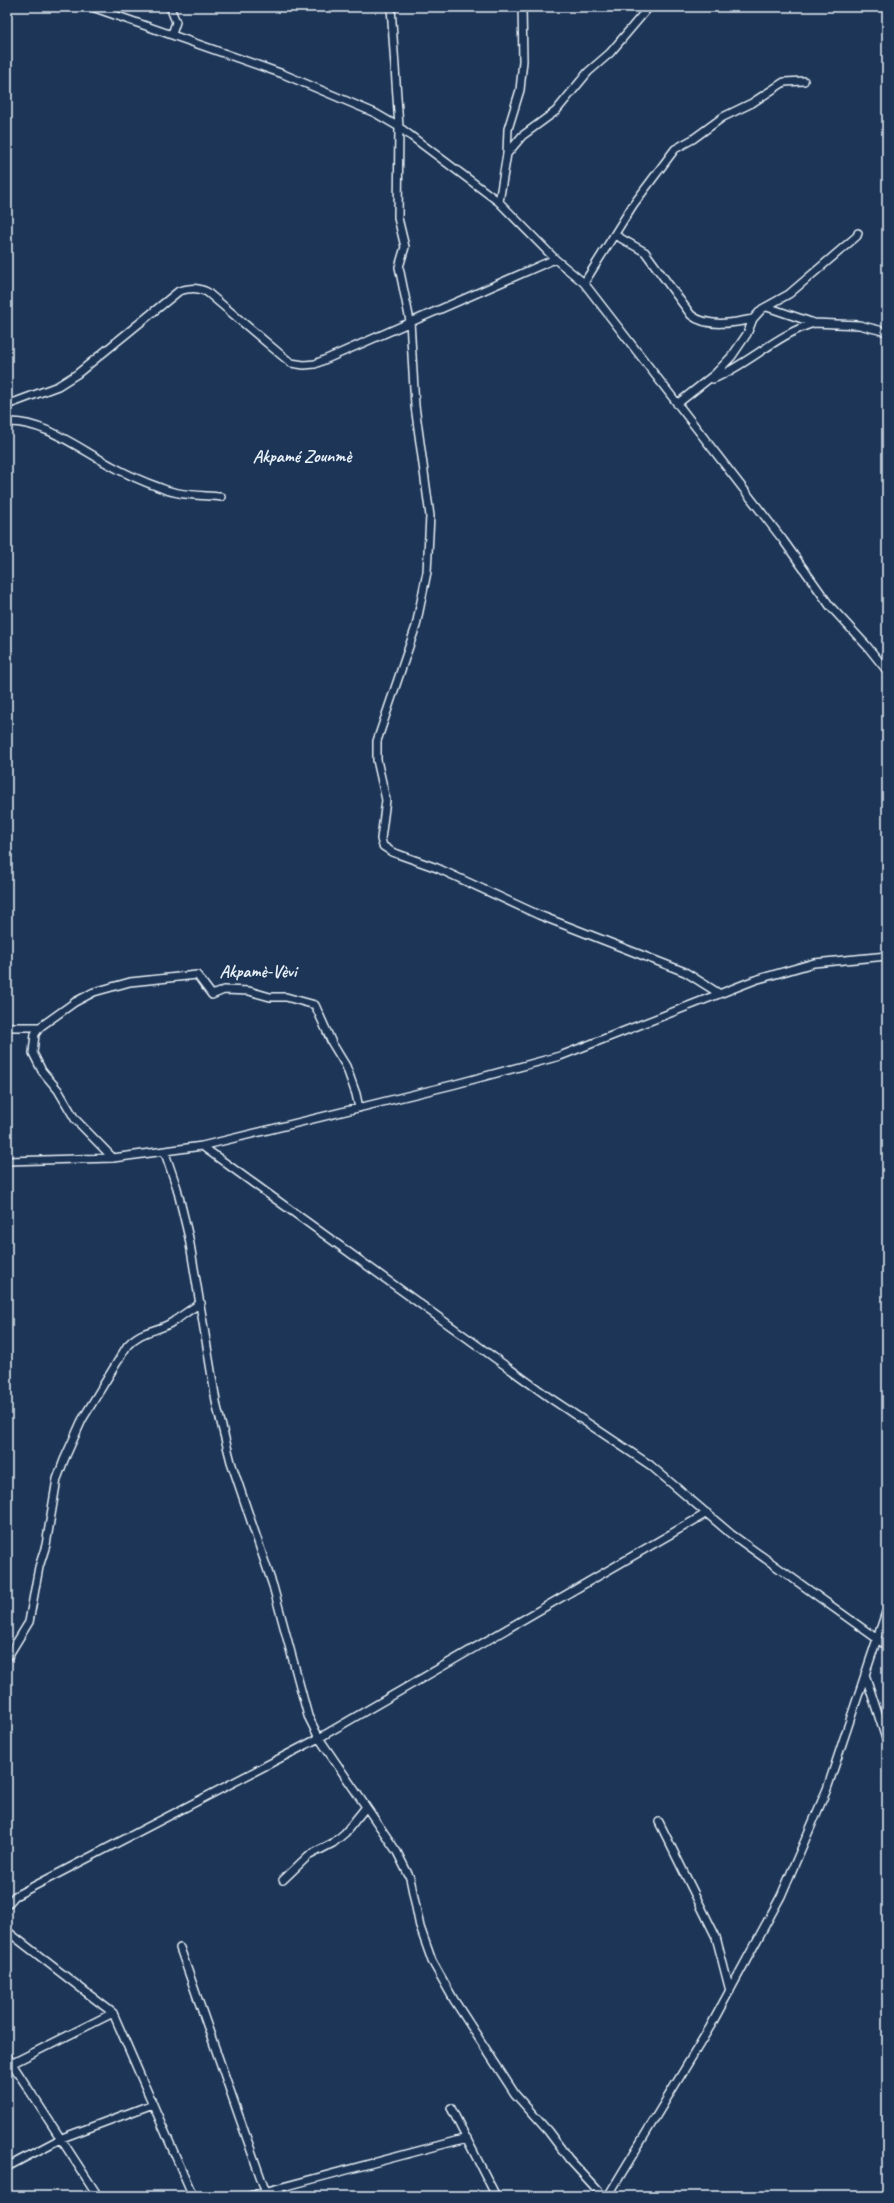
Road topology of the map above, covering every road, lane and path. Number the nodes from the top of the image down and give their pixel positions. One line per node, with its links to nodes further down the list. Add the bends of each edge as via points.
1 (92, 7): 6 (street)
2 (170, 7): 6 (street, via 176,22)
3 (391, 7): 8 (street)
4 (522, 7): 9 (street, via 523,61 520,90 508,129)
5 (649, 7): 9 (street, via 610,53 588,72 556,111 522,136)
6 (172, 34): 8 (street, via 324,90)
7 (804, 80): 12 (street, via 784,82 752,103 723,117 675,149 633,205)
8 (399, 127): 10 (street); 17 (street, via 398,218 405,247 399,267)
9 (507, 154): 10 (street)
10 (499, 202): 13 (street)
11 (858, 233): 15 (street, via 799,287)
12 (615, 235): 14 (street); 16 (street, via 645,252 691,315 697,319 702,322 737,322)
13 (555, 259): 14 (street); 17 (street)
14 (584, 283): 21 (street)
15 (766, 306): 16 (street); 18 (street)
16 (753, 319): 20 (street, via 747,334 732,356)
17 (410, 321): 22 (street, via 323,361 304,365 291,363 207,292 200,288 190,288 179,291 77,374 58,386); 27 (street, via 415,406 430,516 427,572 416,626 377,741 377,760 386,800 380,839 383,846 539,915 685,972)
18 (814, 323): 19 (street, via 859,325); 20 (street, via 788,332 727,373)
19 (887, 332)
20 (707, 381): 21 (street)
21 (677, 404): 25 (street, via 783,540 830,606)
22 (7, 405)
23 (7, 422): 24 (street, via 18,421 46,429 112,466 161,489 178,494)
24 (221, 497)
25 (887, 671)
26 (887, 956): 27 (street, via 814,963 755,980)
27 (720, 994): 30 (street, via 560,1056)
28 (7, 1026): 29 (street)
29 (40, 1027): 30 (street, via 94,992 115,985 147,980 196,975 212,995 224,990 249,991 270,997 286,996 316,1005 332,1043 346,1066); 33 (street, via 34,1044 33,1053 36,1060 75,1119)
30 (359, 1108): 31 (street)
31 (202, 1146): 32 (street); 36 (street, via 550,1398 650,1464)
32 (165, 1153): 33 (street); 35 (street, via 177,1188 189,1238)
33 (114, 1158): 34 (street)
34 (7, 1161)
35 (200, 1303): 40 (street, via 168,1325 134,1338 82,1420 57,1478 29,1622); 42 (street, via 217,1407 231,1462 273,1586 308,1716)
36 (707, 1514): 38 (street); 42 (street)
37 (887, 1609): 38 (street)
38 (877, 1639): 39 (street); 41 (street)
39 (887, 1646)
40 (7, 1658)
41 (865, 1674): 43 (street); 50 (street, via 818,1811 781,1896)
42 (319, 1738): 44 (street); 47 (street, via 15,1896)
43 (887, 1742)
44 (366, 1807): 46 (street, via 345,1833 333,1843 308,1856); 64 (street, via 397,1852 410,1878 420,1928 432,1961 454,2000 515,2094)
45 (658, 1822): 50 (street, via 716,1937)
46 (283, 1880)
47 (7, 1905)
48 (7, 1932): 51 (street)
49 (180, 1948): 59 (street)
50 (730, 1990): 65 (street)
51 (113, 2013): 53 (street); 54 (street)
52 (7, 2056): 53 (street)
53 (10, 2065): 56 (street)
54 (153, 2104): 56 (street); 61 (street)
55 (451, 2108): 57 (street)
56 (62, 2138): 58 (street); 60 (street)
57 (466, 2138): 59 (street); 63 (street)
58 (7, 2167)
59 (266, 2194): 62 (street)
60 (98, 2196)
61 (193, 2196)
62 (250, 2196)
63 (496, 2196)
64 (603, 2196)
65 (608, 2196)

